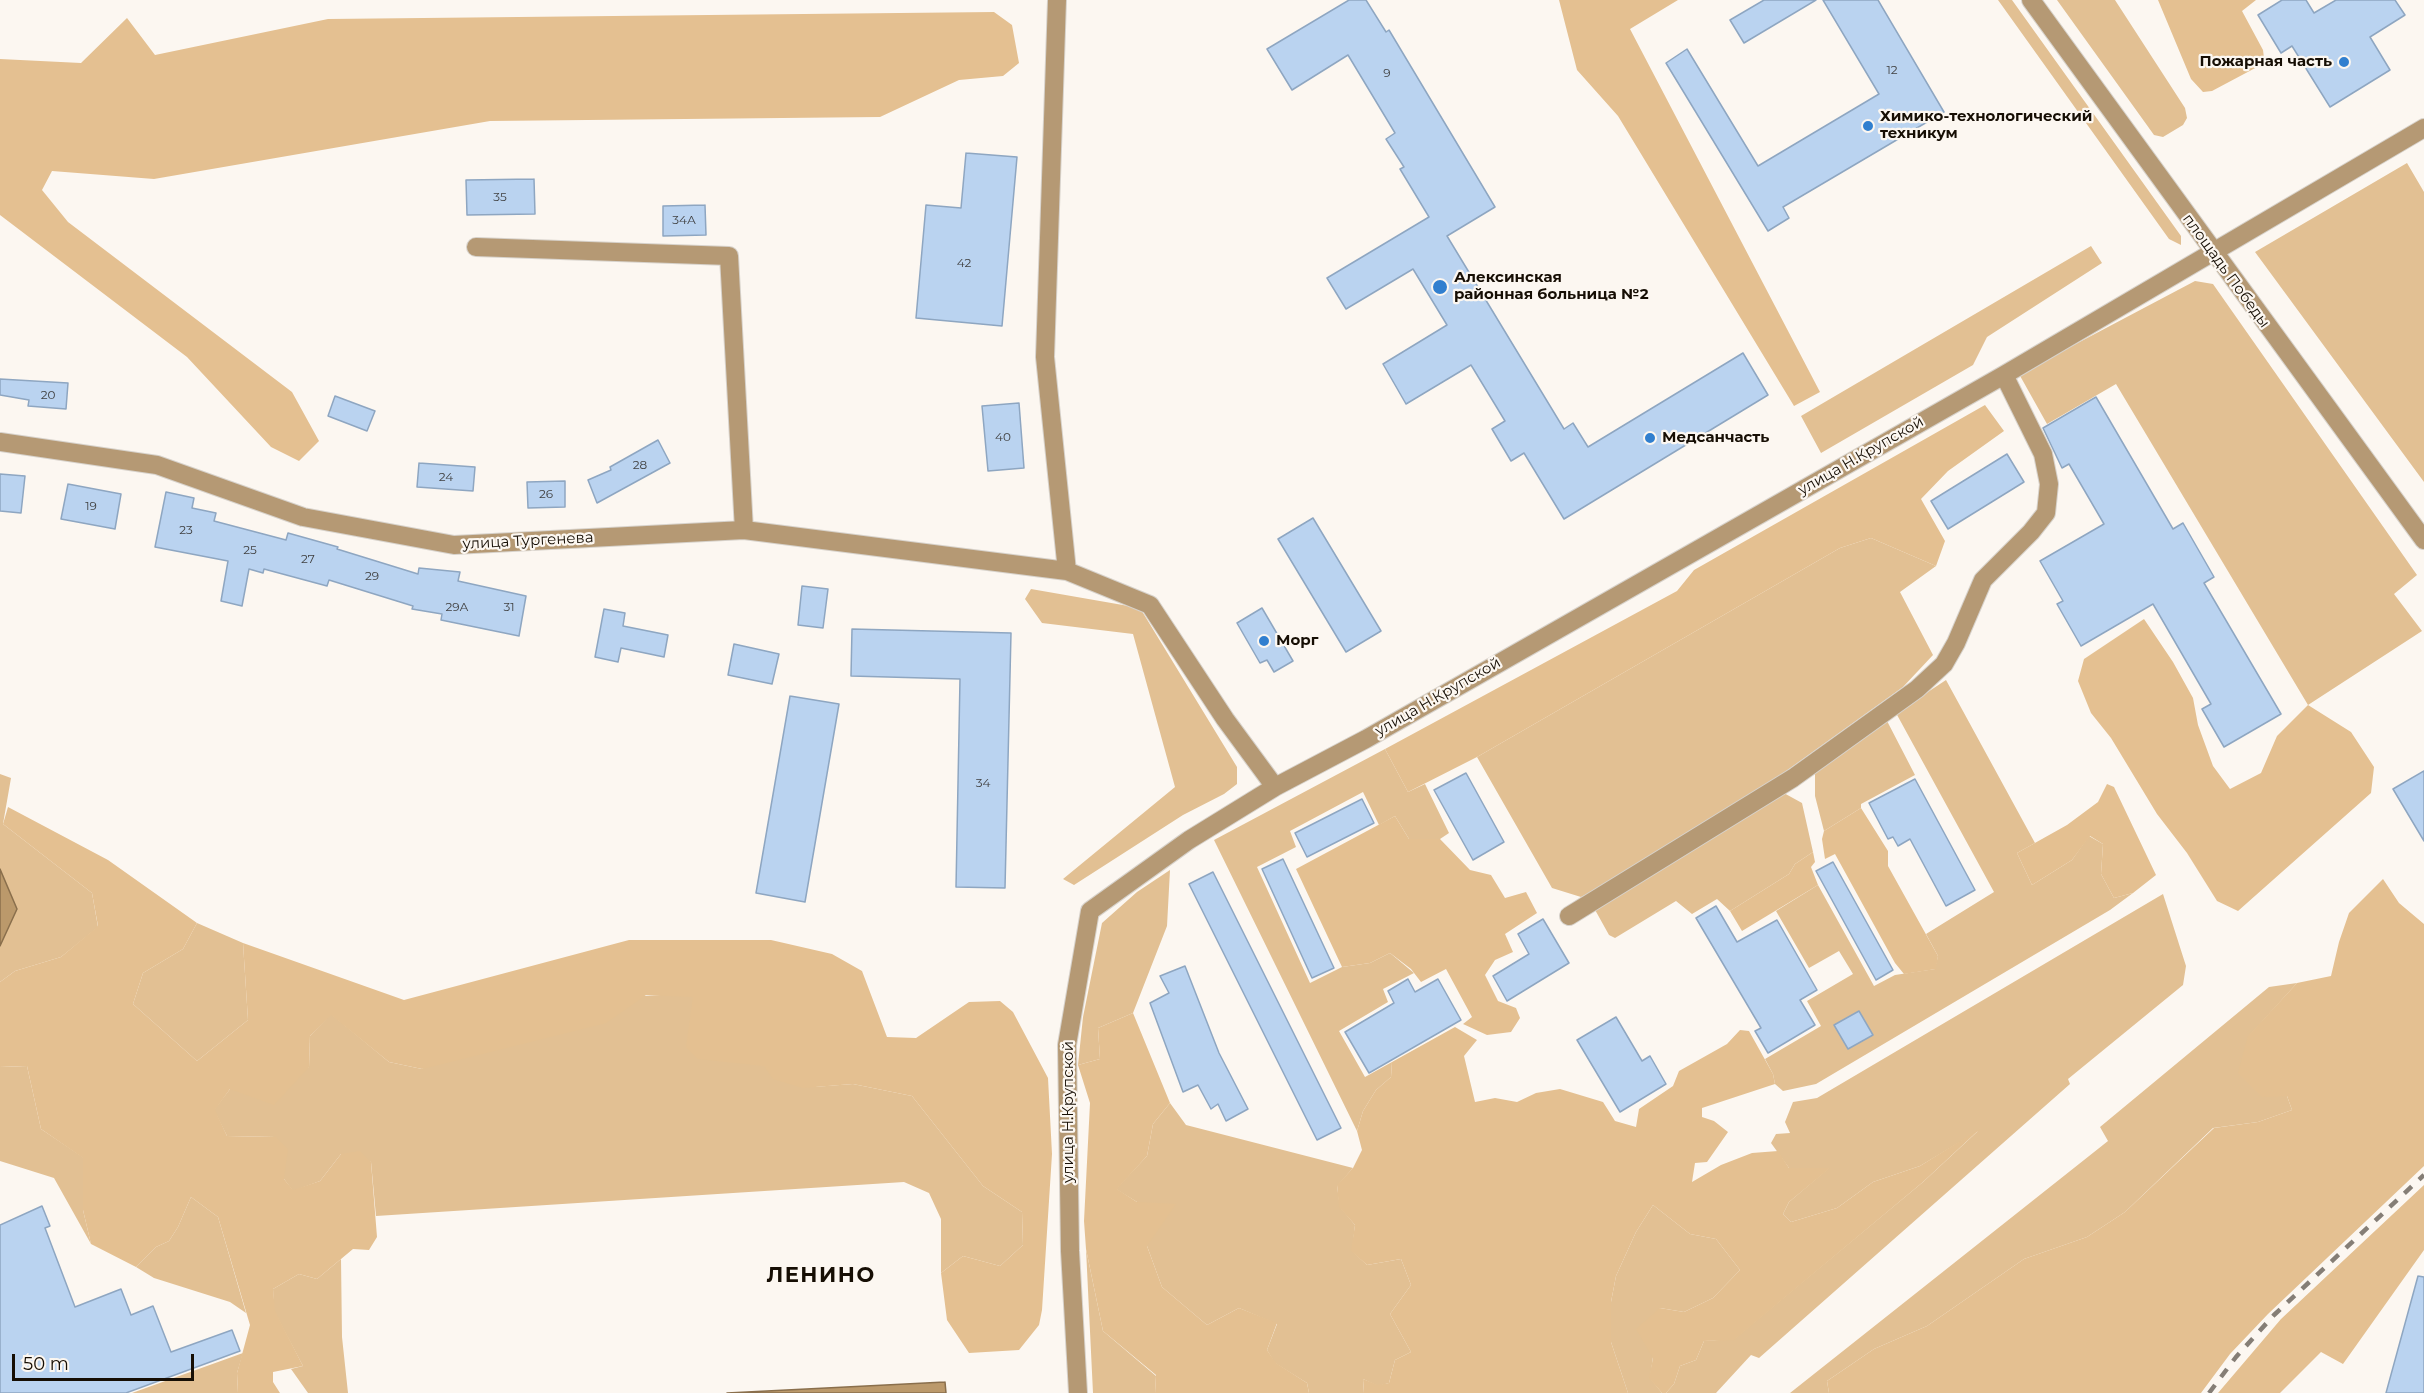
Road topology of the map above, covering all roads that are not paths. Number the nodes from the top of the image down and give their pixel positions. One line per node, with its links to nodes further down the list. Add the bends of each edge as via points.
1 (1057, 0): 10 (street, via 1045,357)
2 (2031, 0): 5 (street, площадь Победы)
3 (2424, 128): 5 (street, улица Н.Крупской)
4 (476, 247): 8 (street, via 729,256)
5 (2214, 253): 6 (street, улица Н.Крупской); 9 (street, площадь Победы)
6 (2004, 375): 11 (street, улица Н.Крупской); 12 (street, via 2043,454 2049,484 2046,513 1983,580 1944,664 1917,690 1793,778)
7 (0, 442): 8 (street, улица Тургенева, via 157,465 303,517 454,544)
8 (744, 531): 10 (street, улица Тургенева)
9 (2424, 540)
10 (1067, 571): 11 (street, улица Тургенева, via 1150,605)
11 (1275, 787): 13 (street, улица Н.Крупской, via 1189,840 1090,911 1067,1046 1070,1251)
12 (1569, 916)
13 (1078, 1393)

